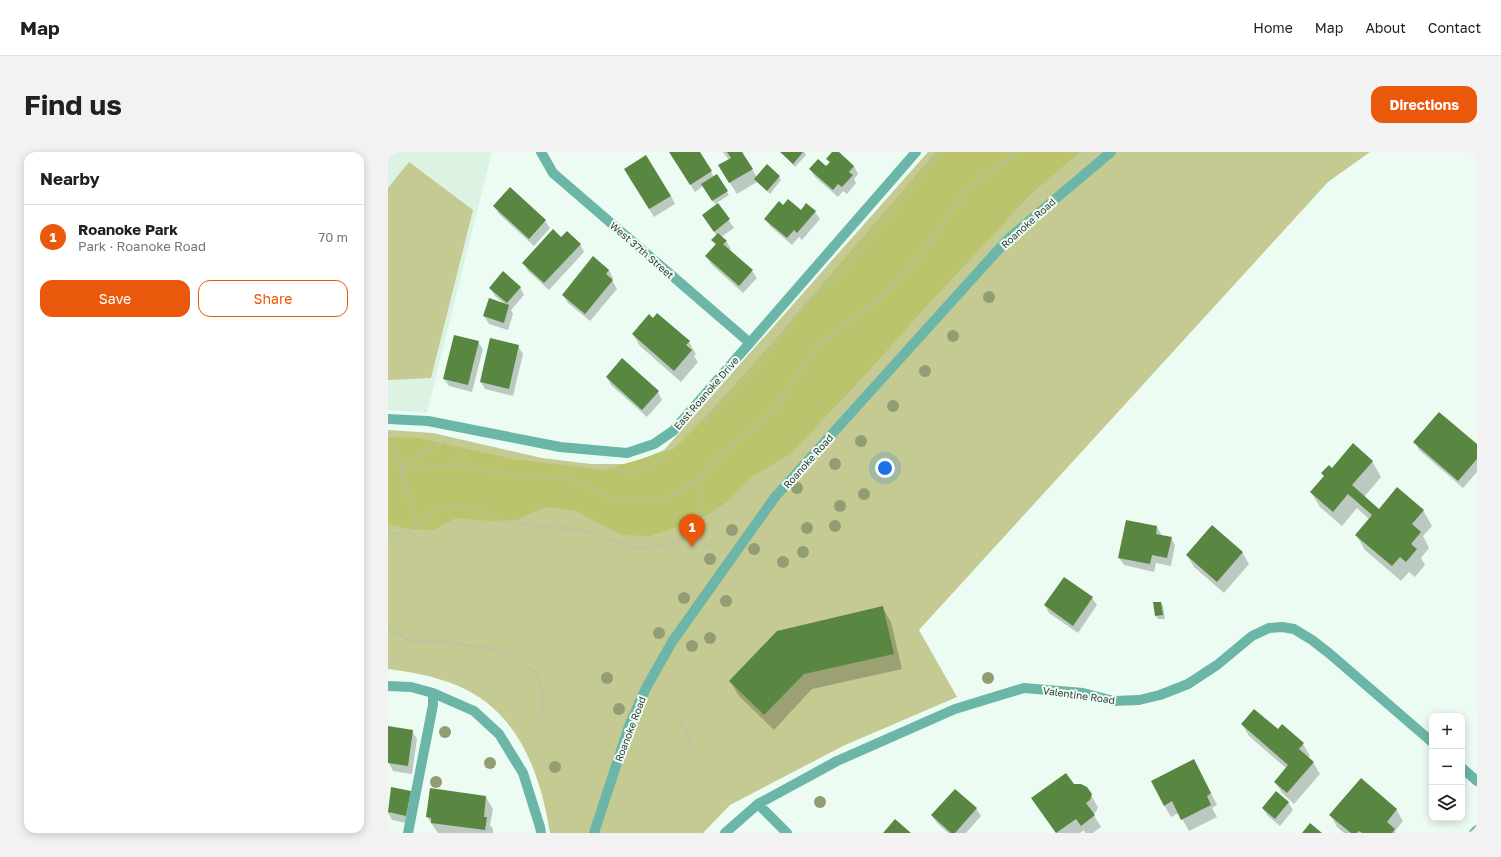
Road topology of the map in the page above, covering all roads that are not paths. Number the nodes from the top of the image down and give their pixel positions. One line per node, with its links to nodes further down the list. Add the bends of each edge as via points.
1 (541, 152): 4 (street, West 37th Street, via 553,173)
2 (916, 152): 4 (street, East Roanoke Drive)
3 (1111, 152): 15 (street, Roanoke Road, via 1008,239 775,497 672,642 646,688 630,726)
4 (750, 343): 5 (street, East Roanoke Drive, via 673,431 654,444 627,453 560,447 428,421)
5 (388, 419)
6 (388, 686): 7 (street, via 411,687)
7 (433, 693): 13 (street, via 433,706); 14 (street, via 474,711 499,734 523,773)
8 (1429, 739): 11 (street, Valentine Road, via 1312,640 1294,629 1269,628 1252,636 1188,684 1160,695 1139,700 1114,701 1083,693 1024,688 955,709 837,761)
9 (1465, 771): 10 (street)
10 (1477, 781)
11 (758, 804): 16 (street, Valentine Road); 17 (street)
12 (1477, 830): 18 (street)
13 (408, 833)
14 (541, 833)
15 (594, 833)
16 (726, 833)
17 (788, 833)
18 (1474, 833)

